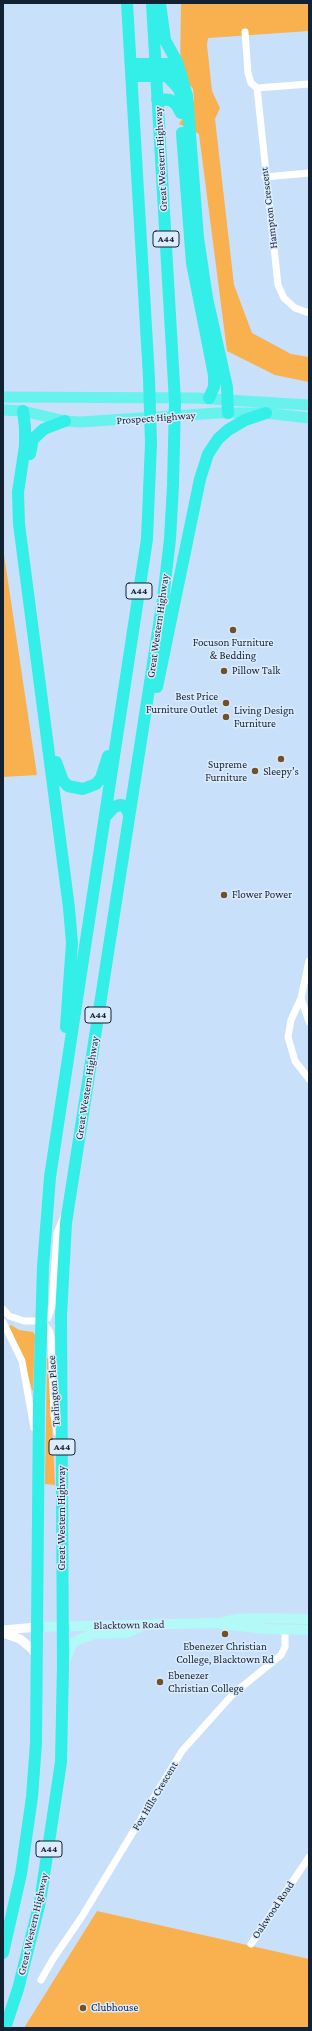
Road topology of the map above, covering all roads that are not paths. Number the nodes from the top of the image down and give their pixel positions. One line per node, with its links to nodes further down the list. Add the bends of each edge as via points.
1 (127, 3): 6 (highway, Great Western Highway / A44)
2 (152, 3): 5 (highway, Great Western Highway / A44)
3 (160, 3): 7 (highway, via 165,40)
4 (245, 32): 9 (street, Hampton Crescent, via 248,73 251,83)
5 (156, 69): 6 (highway); 7 (highway, via 167,64); 10 (highway, Great Western Highway / A44); 11 (highway, via 179,89 182,100)
6 (131, 70): 25 (highway, Great Western Highway / A44, via 149,370 150,442 147,539)
7 (181, 74): 17 (highway, via 187,96 198,238 207,298)
8 (309, 84): 9 (street)
9 (257, 88): 13 (street, Hampton Crescent)
10 (158, 99): 11 (highway, via 170,100 176,104); 26 (highway, Great Western Highway / A44, via 175,402 173,485 163,598)
11 (180, 113): 16 (highway, via 192,262 214,375 214,387)
12 (309, 173): 13 (street)
13 (265, 177): 14 (street, Hampton Crescent, via 278,285 284,298 295,308)
14 (309, 313)
15 (3, 397): 16 (main road, Prospect Highway)
16 (209, 398): 17 (main road, Prospect Highway)
17 (228, 400): 18 (main road, Prospect Highway); 21 (highway)
18 (309, 405)
19 (3, 410): 20 (main road, Prospect Highway)
20 (23, 412): 24 (main road, Prospect Highway); 33 (highway, via 25,446 18,492 20,536 62,847 72,943)
21 (228, 413): 22 (main road, Prospect Highway); 24 (main road, Prospect Highway, via 130,420)
22 (266, 413): 23 (main road, Prospect Highway); 26 (highway, via 228,430 212,446 204,464)
23 (309, 418)
24 (65, 421): 25 (highway, via 44,429 33,439 26,475 23,512 25,545 56,764 68,786 83,789 96,784 101,778)
25 (126, 681): 28 (highway, Great Western Highway / A44)
26 (138, 764): 27 (highway, Great Western Highway / A44)
27 (129, 814): 28 (highway, via 126,806 120,805 114,807); 34 (highway, Great Western Highway / A44)
28 (105, 818): 33 (highway, Great Western Highway / A44)
29 (309, 961): 30 (street)
30 (301, 998): 31 (street); 32 (street, via 291,1020 288,1037 295,1061)
31 (309, 1022)
32 (309, 1079)
33 (62, 1102): 36 (highway, Great Western Highway / A44, via 50,1177)
34 (69, 1203): 36 (street, via 57,1233 51,1310 48,1318); 39 (highway, Great Western Highway / A44, via 61,1316)
35 (3, 1309): 36 (street, via 9,1316)
36 (41, 1321): 38 (highway, Great Western Highway / A44); 39 (street, Tarlington Place, via 50,1332 51,1338 54,1416)
37 (3, 1322): 38 (street, Tarlington Place, via 22,1361)
38 (39, 1450): 44 (highway, Great Western Highway / A44)
39 (62, 1463): 45 (highway, Great Western Highway / A44)
40 (253, 1618): 41 (main road, Blacktown Road); 42 (main road, Blacktown Road); 46 (main road, via 263,1622 278,1622)
41 (309, 1619): 46 (main road, via 291,1622)
42 (219, 1623): 43 (main road, Blacktown Road); 46 (main road, Blacktown Road, via 236,1627)
43 (146, 1625): 45 (main road, Blacktown Road); 50 (main road, via 127,1633 94,1634 78,1640 72,1644)
44 (38, 1626): 45 (main road, Blacktown Road); 48 (street); 49 (highway, Great Western Highway / A44)
45 (63, 1626): 50 (highway, Great Western Highway / A44)
46 (285, 1630): 47 (main road, Blacktown Road); 54 (street, Fox Hills Crescent, via 285,1647 281,1655 232,1694 182,1751)
47 (309, 1630)
48 (3, 1631): 49 (street, via 20,1639)
49 (38, 1657): 53 (highway, Great Western Highway / A44, via 37,1736 32,1798 21,1874)
50 (63, 1665): 55 (highway, Great Western Highway / A44, via 61,1762 46,1868 32,1936)
51 (309, 1857): 52 (street, Oakwood Road)
52 (251, 1944)
53 (3, 1953)
54 (41, 1980)
55 (5, 2028)

